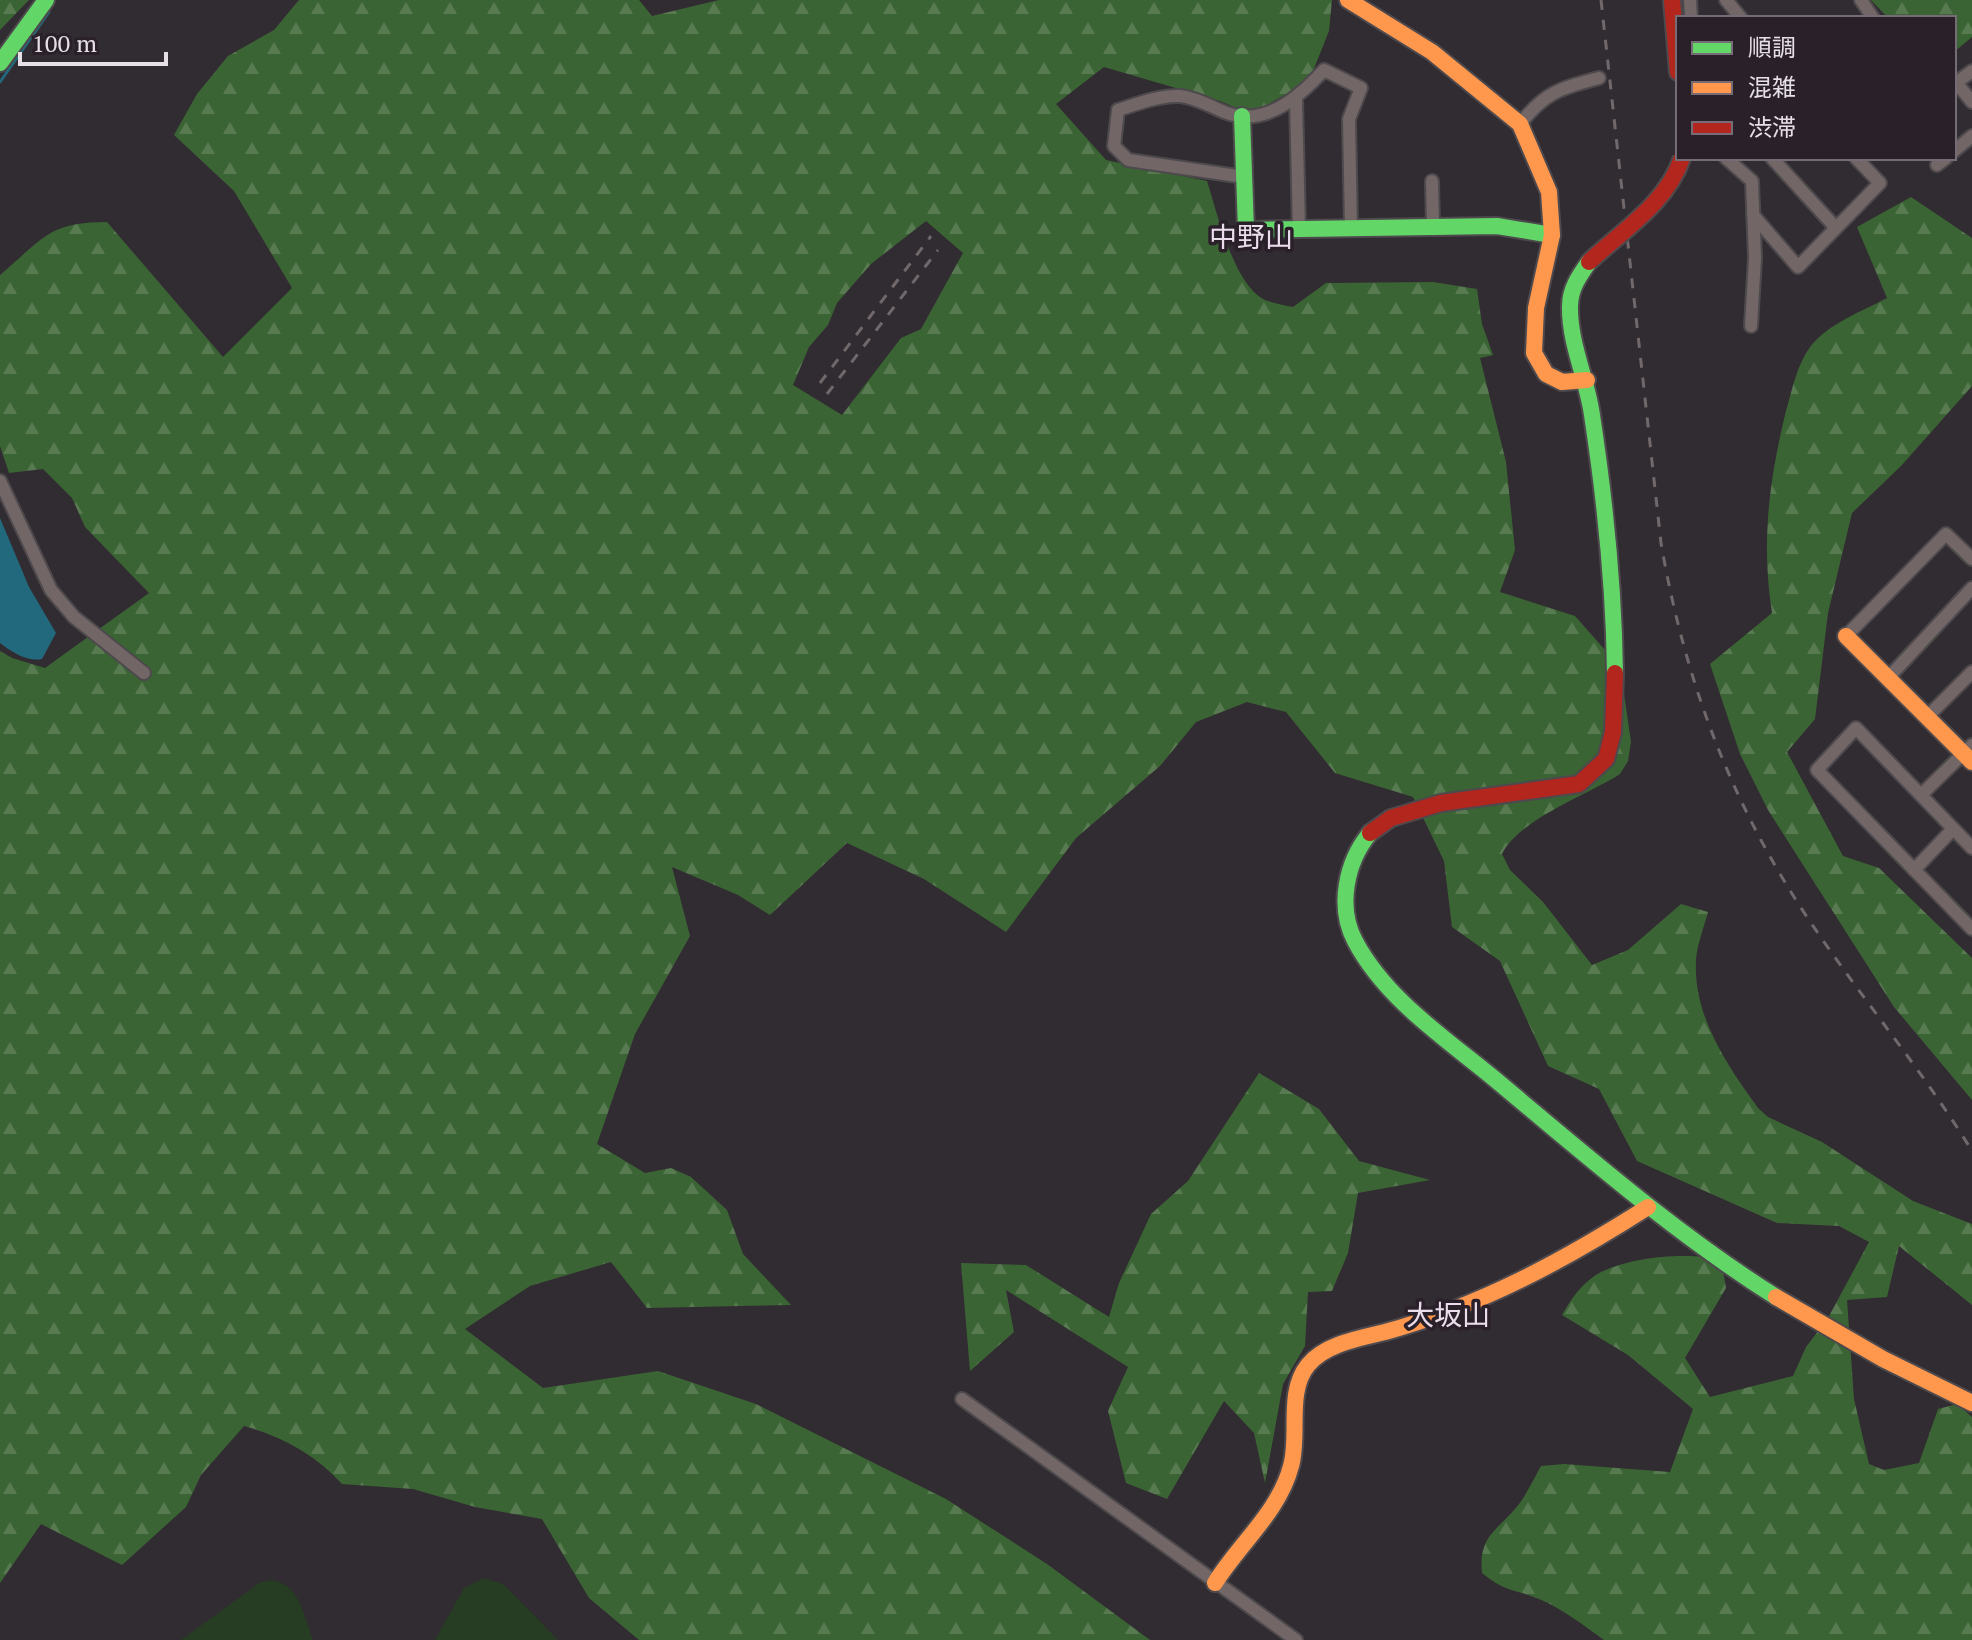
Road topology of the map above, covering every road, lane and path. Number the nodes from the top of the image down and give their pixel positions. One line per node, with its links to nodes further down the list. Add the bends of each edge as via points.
1 (46, 0): 7 (street)
2 (1348, 0): 13 (street, via 1432,52)
3 (1726, 0): 5 (street)
4 (1675, 8): 6 (street)
5 (1739, 16)
6 (1676, 29)
7 (0, 63)
8 (1599, 78): 13 (street, via 1549,94)
9 (1956, 82): 11 (street)
10 (1296, 99): 12 (street, via 1260,116); 24 (street, via 1324,70 1361,88 1349,119); 26 (street)
11 (1972, 102)
12 (1242, 116): 20 (street); 20 (street, via 1192,98 1152,100 1118,110 1114,146 1128,160)
13 (1520, 124): 27 (street, via 1549,192)
14 (1972, 136): 15 (street)
15 (1956, 149)
16 (1681, 160): 29 (street, bridge, via 1675,179 1658,199 1577,279 1570,299)
17 (1728, 160): 22 (street, via 1752,181)
18 (1774, 160): 25 (street)
19 (1858, 160): 25 (street, via 1880,183)
20 (1244, 177): 26 (street, via 1246,230)
21 (1432, 181): 23 (street)
22 (1753, 215): 25 (street, via 1798,267); 28 (street)
23 (1433, 227): 24 (street); 27 (street, via 1497,226)
24 (1351, 228): 26 (street)
25 (1836, 228)
26 (1299, 229)
27 (1552, 235): 29 (street, via 1536,308 1534,353 1546,374 1562,382)
28 (1751, 326)
29 (1587, 380): 44 (street, via 1613,633 1615,690 1607,759 1579,784 1419,807 1387,819 1354,862 1345,912 1367,960 1410,1005)
30 (0, 481): 35 (street, via 51,590 74,617)
31 (1972, 559): 33 (street, via 1946,534)
32 (1972, 588): 36 (street)
33 (1846, 636): 36 (street)
34 (1972, 672): 37 (street)
35 (144, 673)
36 (1889, 677): 37 (street)
37 (1928, 716): 38 (street)
38 (1969, 753): 39 (street)
39 (1922, 794): 40 (street); 42 (street, via 1856,728 1817,770)
40 (1953, 829): 41 (street); 42 (street)
41 (1972, 848)
42 (1914, 870): 43 (street)
43 (1972, 929)
44 (1648, 1207): 46 (street, via 1866,1353); 47 (street, via 1482,1299 1369,1336 1306,1366 1284,1487 1271,1513 1231,1554)
45 (962, 1399): 47 (street)
46 (1972, 1403)
47 (1215, 1583): 48 (street)
48 (1296, 1640)

